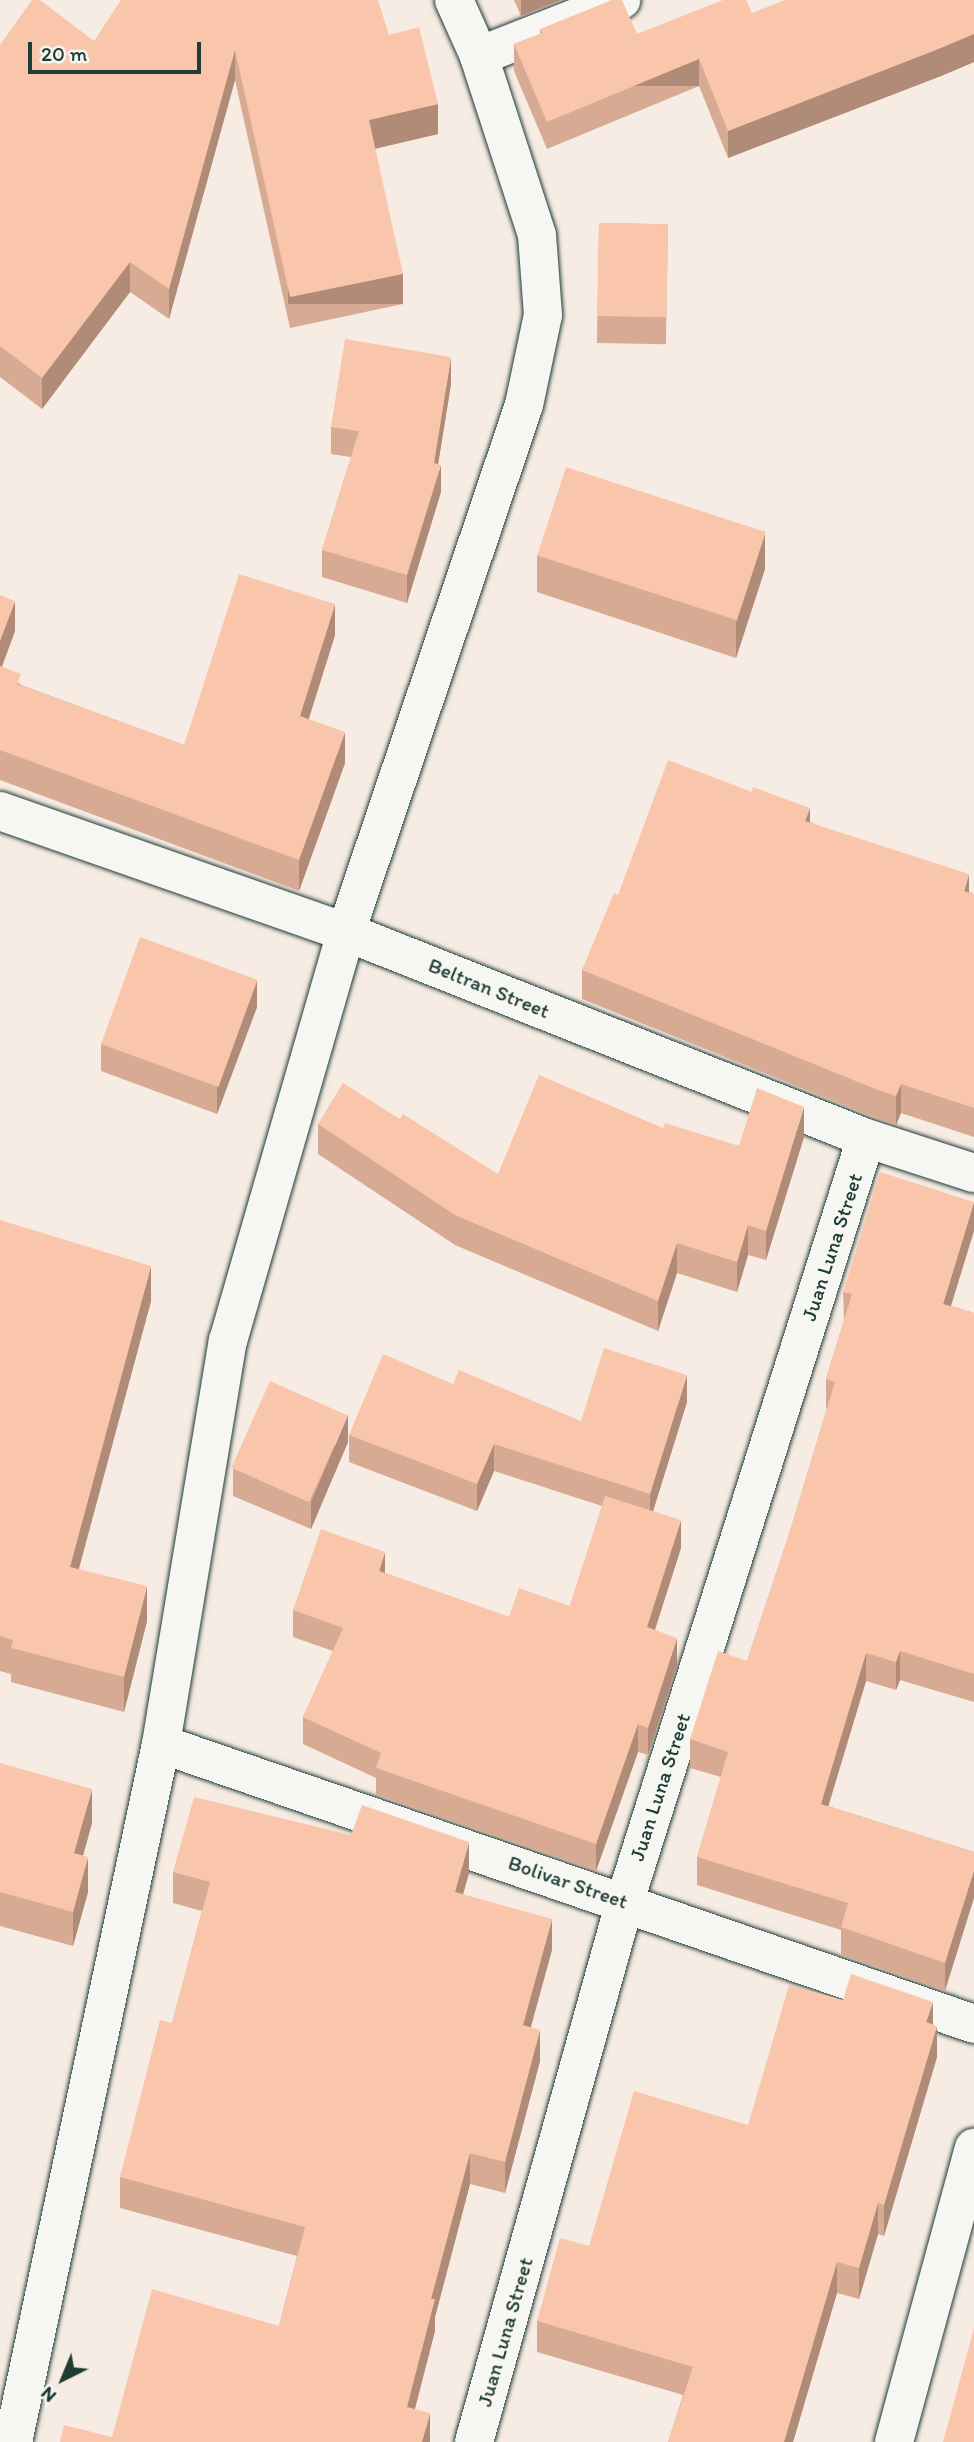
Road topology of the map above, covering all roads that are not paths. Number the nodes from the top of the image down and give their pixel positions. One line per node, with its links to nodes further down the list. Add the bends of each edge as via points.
1 (454, 0): 3 (street)
2 (621, 0): 3 (street)
3 (479, 56): 5 (street, via 537,235 543,315 524,405)
4 (0, 811): 5 (street, Beltran Street)
5 (346, 932): 6 (street, Beltran Street); 8 (street, via 228,1341)
6 (866, 1138): 7 (street, Beltran Street); 9 (street, Juan Luna Street)
7 (974, 1173)
8 (161, 1744): 9 (street, Bolivar Street); 12 (street)
9 (625, 1901): 10 (street, Bolivar Street); 13 (street, Juan Luna Street)
10 (974, 2024)
11 (974, 2148): 14 (street)
12 (13, 2442)
13 (474, 2442)
14 (894, 2442)

